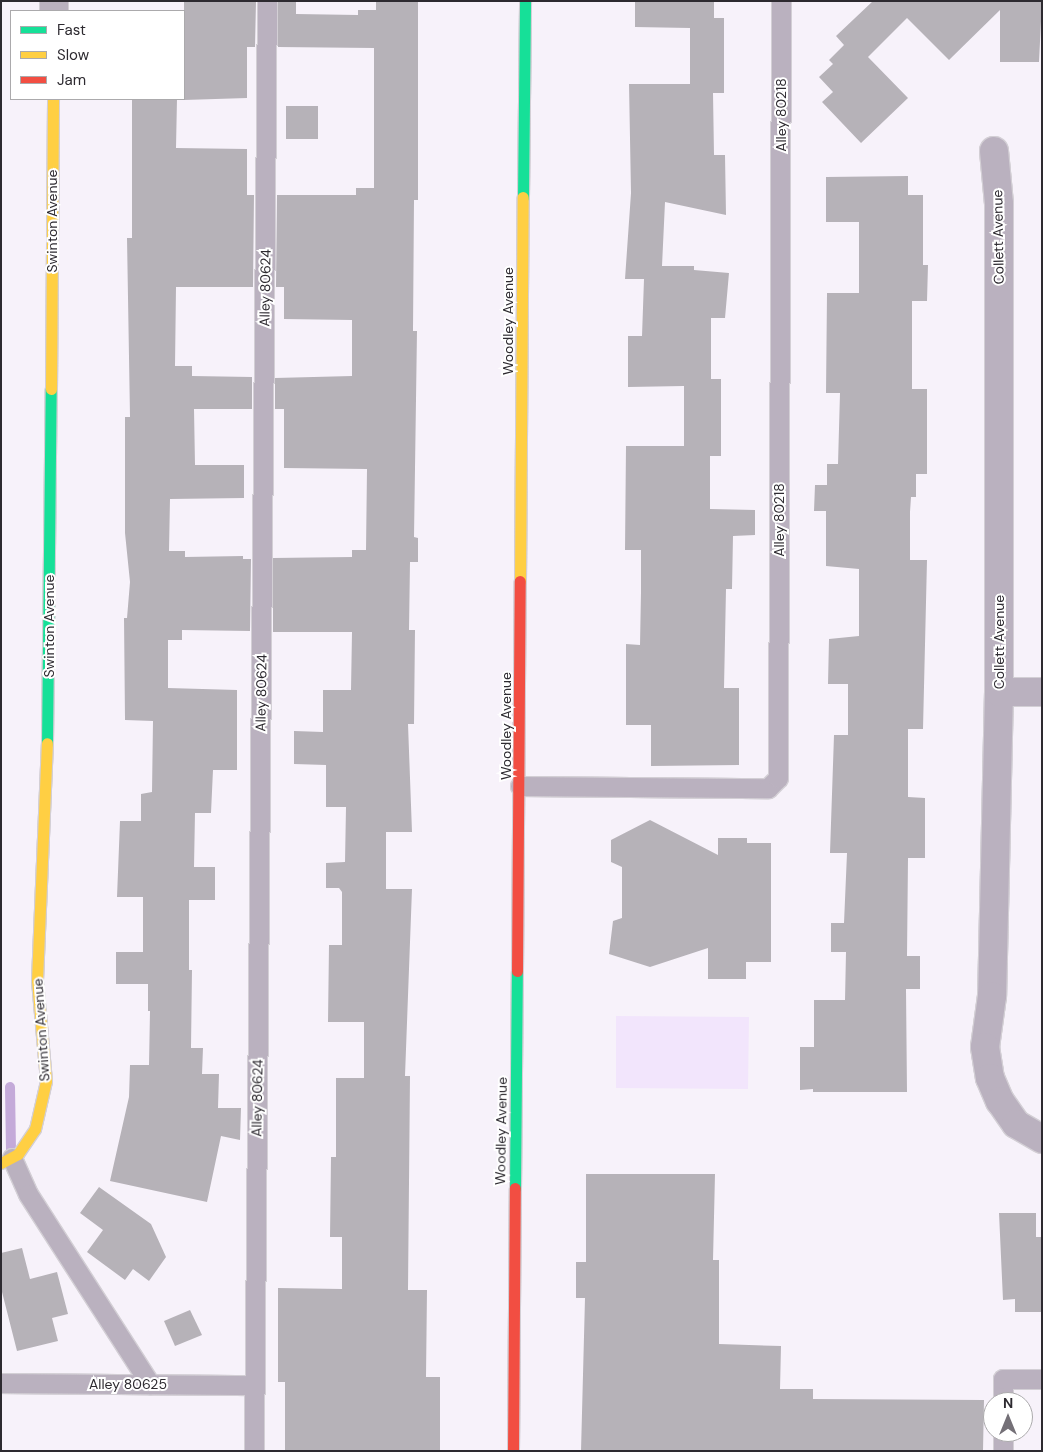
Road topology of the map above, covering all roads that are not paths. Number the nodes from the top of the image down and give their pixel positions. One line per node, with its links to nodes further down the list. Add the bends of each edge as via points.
1 (267, 1): 14 (lane, Alley 80624)
2 (525, 1): 8 (main road, Woodley Avenue)
3 (781, 1): 8 (lane, Alley 80218, via 778,778 768,788)
4 (53, 100): 10 (main road, Swinton Avenue, via 49,694 37,980 46,1081 43,1105)
5 (994, 151): 6 (street, Collett Avenue, via 999,204)
6 (999, 692): 7 (street); 9 (street, Collett Avenue, via 992,996 985,1047 990,1078 1000,1101 1016,1124)
7 (1042, 692)
8 (520, 786): 17 (main road, Woodley Avenue)
9 (1042, 1140)
10 (12, 1156): 13 (lane, via 28,1194)
11 (1042, 1379): 15 (lane, via 1003,1379)
12 (1, 1383): 13 (lane, Alley 80625)
13 (150, 1384): 14 (lane, Alley 80625)
14 (255, 1385): 16 (lane, Alley 80624)
15 (1003, 1392)
16 (254, 1451)
17 (512, 1451)

